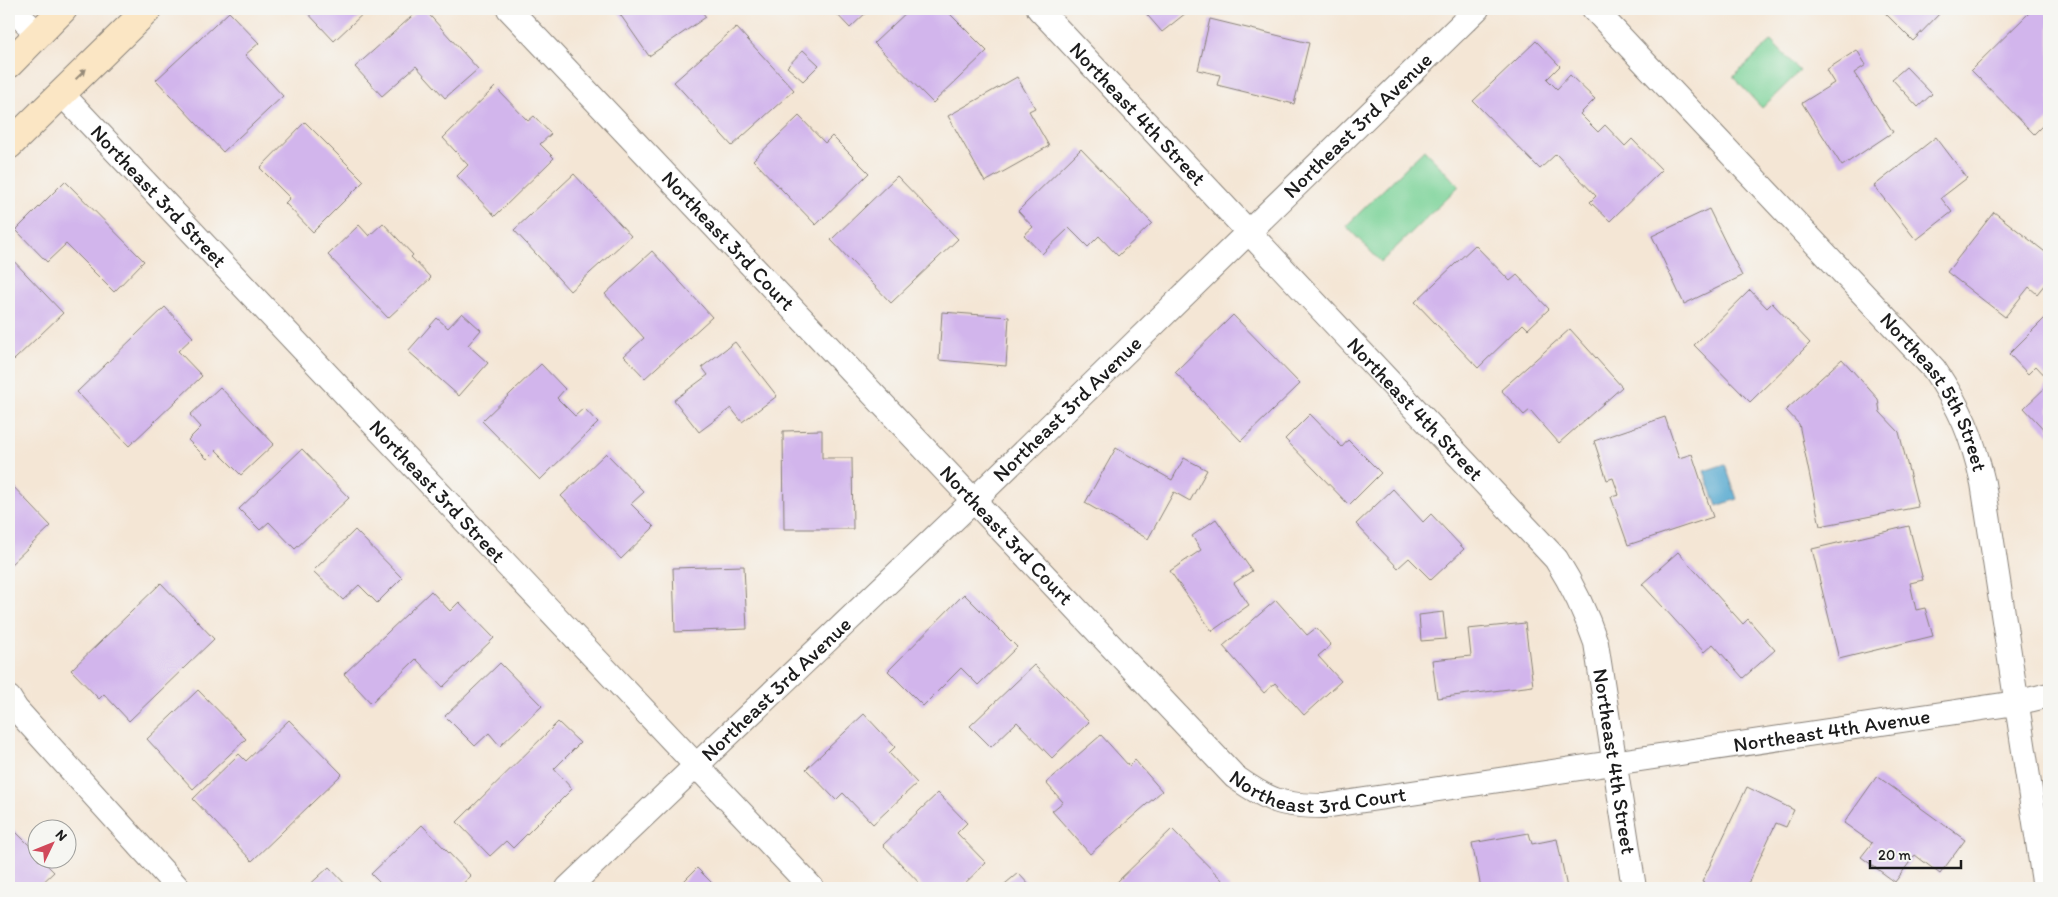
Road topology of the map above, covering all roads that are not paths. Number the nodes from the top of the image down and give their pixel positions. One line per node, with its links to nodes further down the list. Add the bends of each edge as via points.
1 (12, 9): 8 (street)
2 (63, 9): 8 (main road)
3 (148, 9): 10 (main road, one-way to 3)
4 (509, 9): 13 (street, Northeast 3rd Court)
5 (1039, 9): 12 (street, Northeast 4th Street)
6 (1477, 9): 12 (street, Northeast 3rd Avenue)
7 (1594, 9): 15 (street, Northeast 5th Street, via 1934,368 1952,395 1966,423 1983,482)
8 (38, 34): 9 (main road)
9 (9, 64)
10 (62, 93): 11 (main road); 18 (street, Northeast 3rd Street)
11 (9, 145)
12 (1248, 232): 13 (street, Northeast 3rd Avenue); 17 (street, Northeast 4th Street, via 1556,559 1573,585 1596,644)
13 (973, 501): 17 (street, Northeast 3rd Court, via 1235,777 1263,796 1296,806 1324,806); 18 (street, Northeast 3rd Avenue)
14 (2049, 695): 15 (street, Northeast 4th Avenue)
15 (2016, 702): 17 (street, Northeast 4th Avenue); 23 (street, Northeast 5th Street)
16 (11, 703): 19 (street)
17 (1615, 762): 22 (street, Northeast 4th Street)
18 (697, 767): 20 (street, Northeast 3rd Avenue); 21 (street, Northeast 3rd Street)
19 (178, 888)
20 (568, 888)
21 (812, 888)
22 (1634, 888)
23 (2045, 888)

